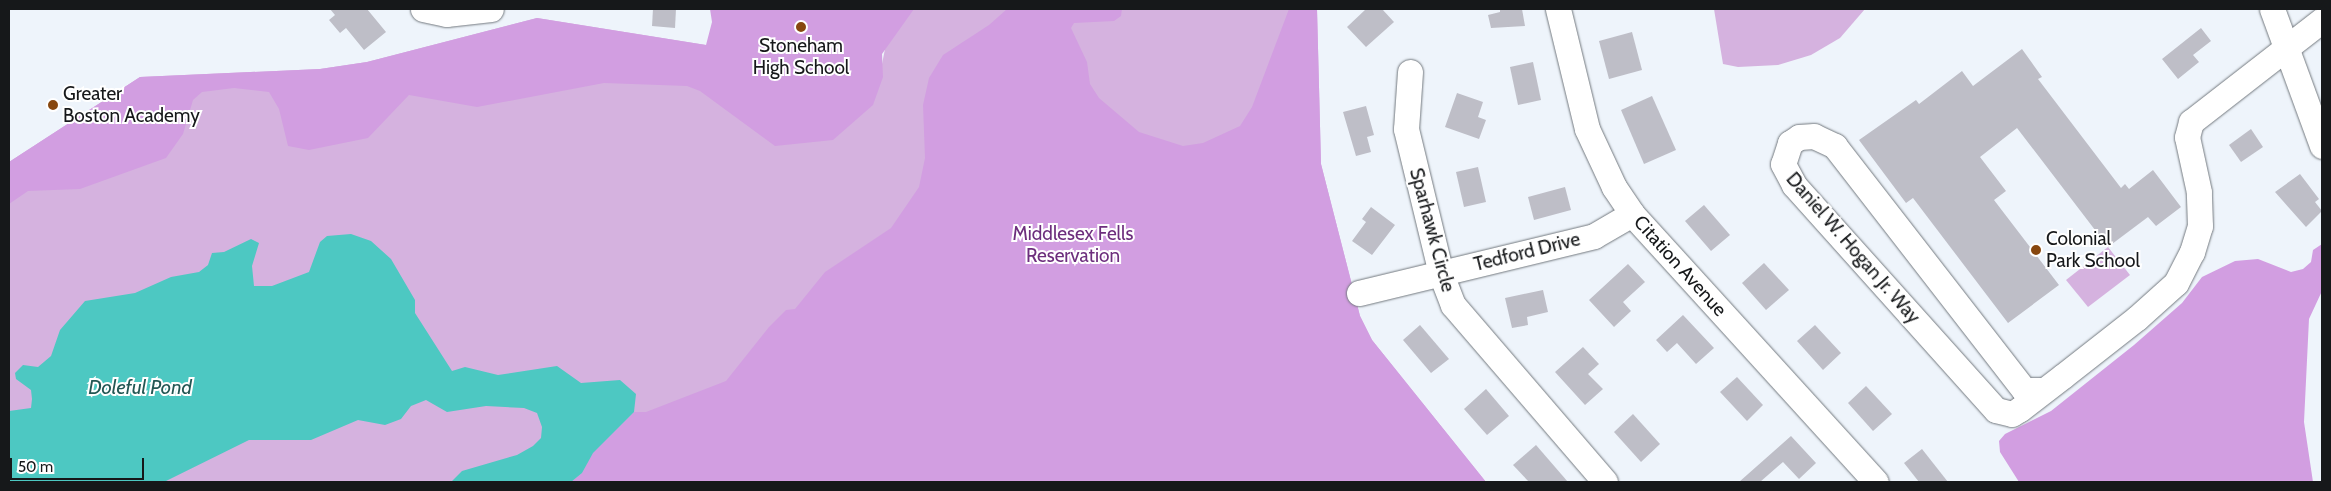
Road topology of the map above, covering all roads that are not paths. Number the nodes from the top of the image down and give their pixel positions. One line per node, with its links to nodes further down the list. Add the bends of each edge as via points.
1 (424, 9): 2 (street, via 446,14)
2 (491, 9)
3 (1558, 9): 9 (street, Citation Avenue, via 1595,154)
4 (2272, 9): 6 (street)
5 (2322, 20): 6 (street, Daniel W. Hogan Jr. Way)
6 (2285, 49): 8 (street); 12 (street, Daniel W. Hogan Jr. Way, via 2191,122 2187,138 2199,192 2200,226 2192,252 2176,283)
7 (1410, 72): 10 (street, Sparhawk Circle, via 1406,129)
8 (2322, 146)
9 (1632, 214): 10 (street, Tedford Drive, via 1594,236); 14 (street, Citation Avenue)
10 (1441, 274): 11 (street, Tedford Drive); 13 (street, Sparhawk Circle, via 1459,315)
11 (1359, 293)
12 (2044, 390): 12 (street, Daniel W. Hogan Jr. Way, via 2024,390 1835,146 1814,136 1799,137 1790,144 1783,164 1794,185 1996,410 2012,414)
13 (1605, 482)
14 (1876, 482)

